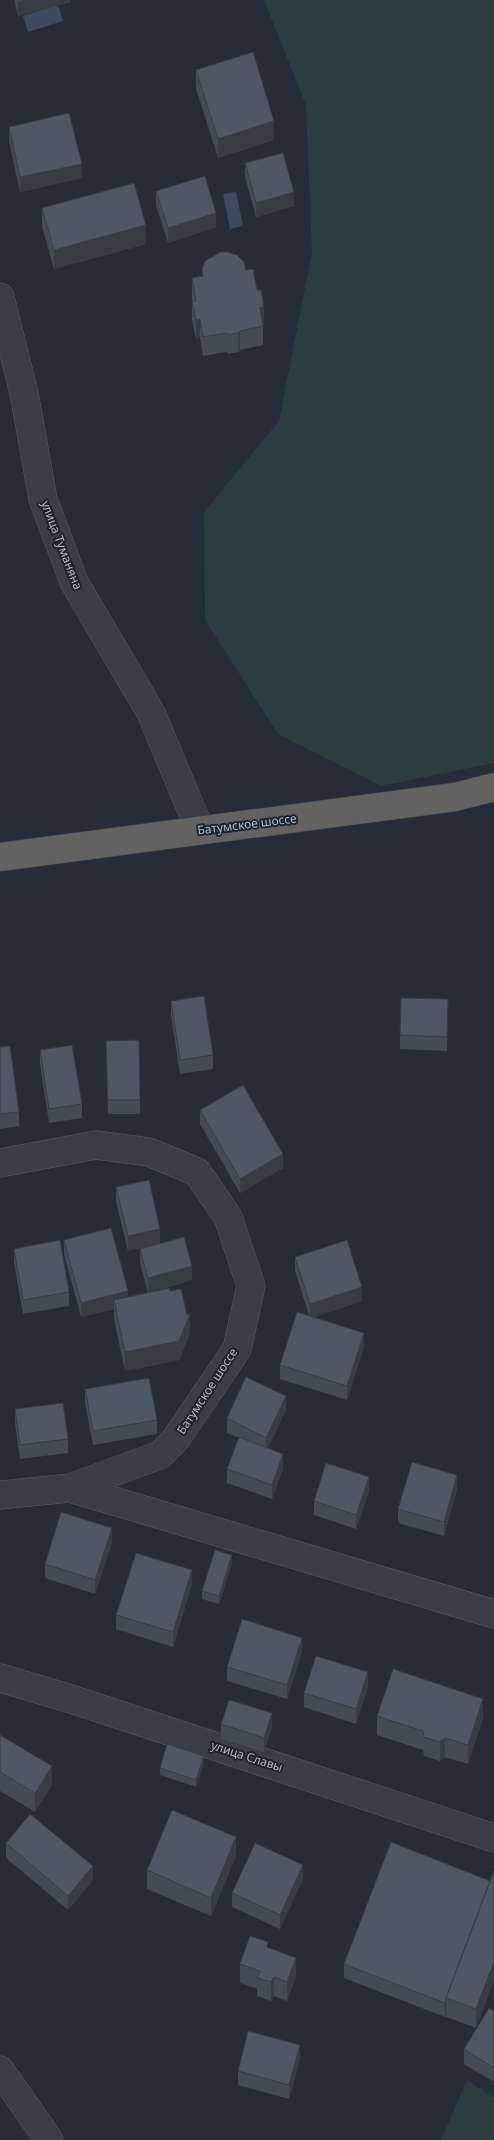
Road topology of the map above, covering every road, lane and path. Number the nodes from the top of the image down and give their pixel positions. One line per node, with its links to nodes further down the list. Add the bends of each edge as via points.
1 (0, 297): 3 (street, улица Туманяна, via 24,393 43,499 74,582 151,712)
2 (494, 787): 3 (highway, Батумское шоссе, via 455,797)
3 (200, 830): 4 (highway, Батумское шоссе)
4 (0, 857)
5 (0, 1163): 6 (street, Батумское шоссе, via 96,1146 149,1152 197,1172 228,1217 250,1286 237,1349 175,1440 160,1456)
6 (70, 1488): 7 (street, Батумское шоссе); 8 (street, Батумское шоссе)
7 (0, 1495)
8 (494, 1614)
9 (0, 1678): 10 (street, улица Славы)
10 (494, 1838)
11 (0, 2070): 12 (street)
12 (49, 2140)

